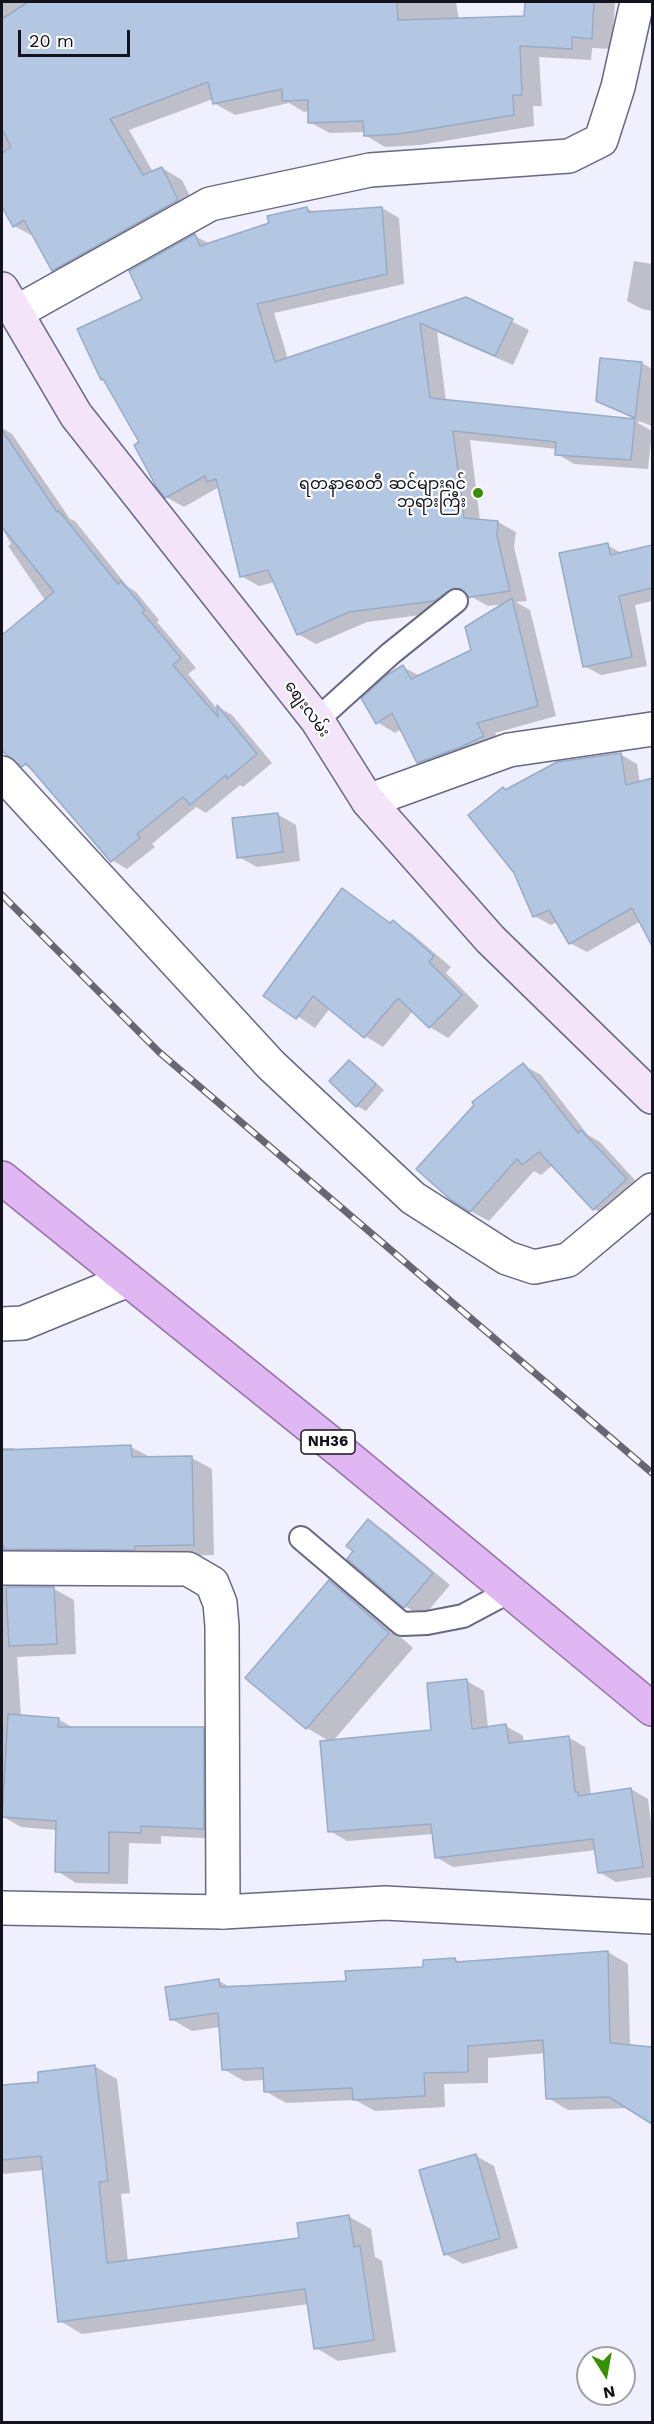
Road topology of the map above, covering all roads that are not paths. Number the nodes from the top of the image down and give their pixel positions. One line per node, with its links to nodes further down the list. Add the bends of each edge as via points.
1 (637, 2): 2 (street, via 618,87 601,140 569,156 370,170 210,204)
2 (9, 300): 4 (main road, စျေးလမ်း, via 76,415)
3 (456, 601): 4 (lane)
4 (317, 720): 7 (main road, စျေးလမ်း)
5 (652, 729): 7 (street, via 508,750)
6 (2, 773): 10 (street, via 271,1065 413,1198 497,1252 534,1267 568,1260)
7 (368, 801): 8 (main road, စျေးလမ်း, via 490,939)
8 (652, 1098)
9 (2, 1178): 11 (highway, NH36)
10 (652, 1190)
11 (128, 1280): 12 (street, via 23,1323); 15 (highway, NH36)
12 (2, 1324)
13 (301, 1538): 15 (lane, via 402,1624 463,1616)
14 (2, 1568): 18 (street, via 188,1569 212,1582 220,1603 222,1626)
15 (510, 1591): 16 (highway, NH36)
16 (652, 1709)
17 (2, 1908): 18 (street)
18 (223, 1912): 19 (street, via 385,1903)
19 (652, 1917)

